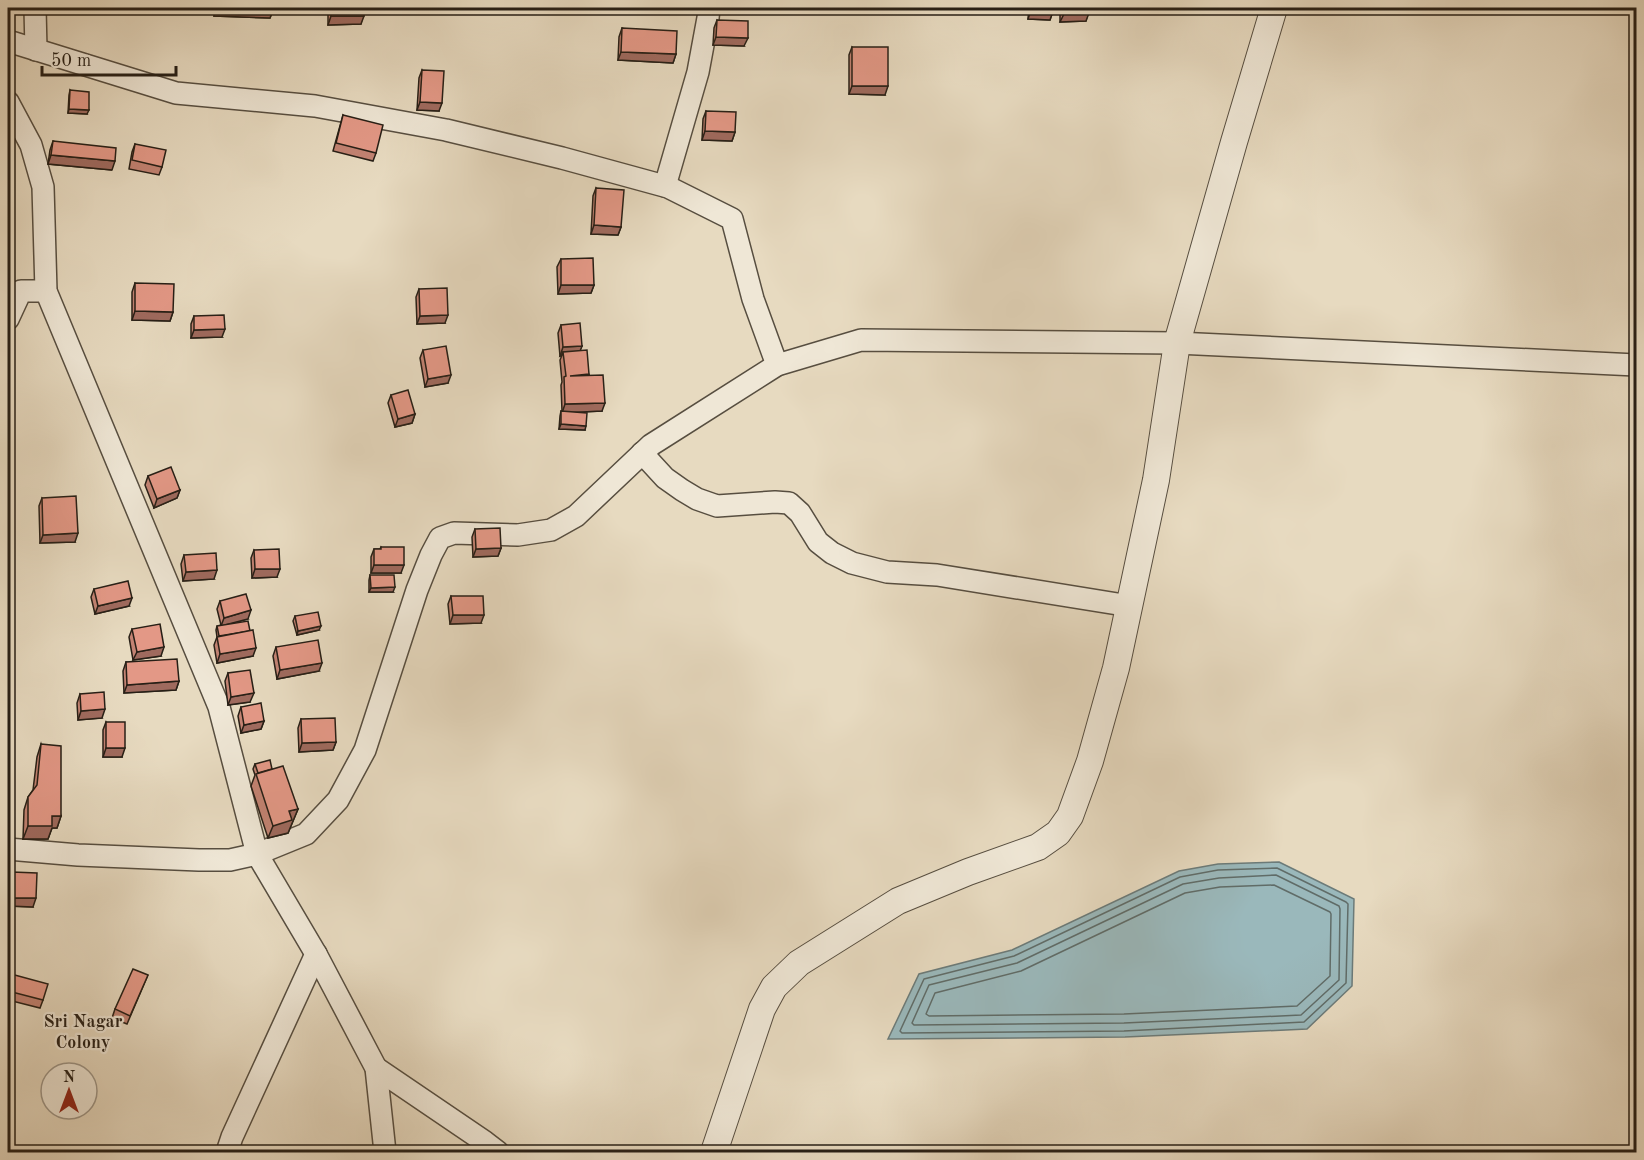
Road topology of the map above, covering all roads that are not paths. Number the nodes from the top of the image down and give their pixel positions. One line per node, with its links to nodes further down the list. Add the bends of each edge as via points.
1 (35, 8): 5 (street)
2 (709, 8): 7 (street, via 698,72)
3 (1275, 8): 11 (street)
4 (8, 42): 5 (street)
5 (36, 50): 7 (street, via 176,93 315,106 446,130)
6 (8, 102): 9 (street, via 31,145 43,187)
7 (665, 186): 12 (street, via 732,219 753,299)
8 (14, 289): 9 (street); 10 (street)
9 (46, 291): 17 (street, via 219,707)
10 (8, 319)
11 (1177, 343): 12 (street, via 861,340); 13 (street); 15 (street, via 1156,480)
12 (777, 365): 14 (street)
13 (1636, 365)
14 (642, 453): 15 (street, via 665,478 697,499 717,506 789,503 818,542 852,563 888,572 937,575); 17 (street, via 576,516 551,530 518,535 454,533 440,538 417,590 365,750 338,800 306,834)
15 (1130, 606): 23 (street, via 1090,761 1070,816 1058,833 1038,848 898,902 799,963 774,987 762,1009)
16 (8, 849): 17 (street, via 199,860 230,860)
17 (257, 854): 18 (street)
18 (316, 954): 19 (street); 20 (street)
19 (376, 1068): 21 (street); 22 (street)
20 (226, 1152)
21 (385, 1152)
22 (498, 1152)
23 (714, 1152)

